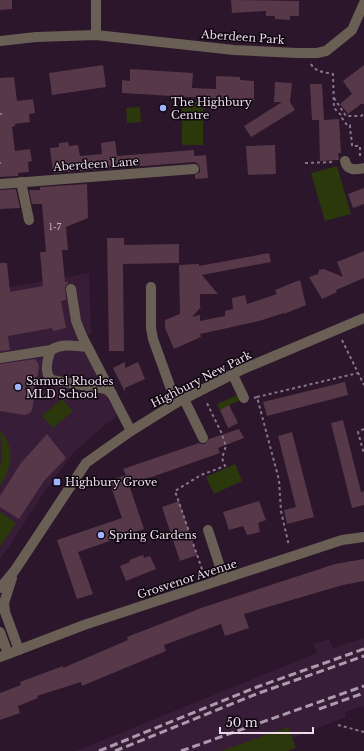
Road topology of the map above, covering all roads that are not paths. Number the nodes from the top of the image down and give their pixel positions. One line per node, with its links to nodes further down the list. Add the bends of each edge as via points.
1 (96, 0): 3 (street)
2 (364, 3): 3 (street, Aberdeen Park, via 352,30 326,51 309,53 234,50)
3 (96, 35): 4 (street, Aberdeen Park)
4 (0, 41)
5 (345, 161): 6 (street, via 350,169)
6 (362, 164)
7 (194, 169): 8 (street, Aberdeen Lane)
8 (21, 182): 9 (street, Aberdeen Lane); 10 (street)
9 (0, 184)
10 (28, 220)
11 (151, 287): 20 (street, via 153,339)
12 (71, 288): 14 (street, via 76,321)
13 (364, 318): 17 (street, Highbury New Park)
14 (87, 347): 15 (street, via 70,344); 18 (street)
15 (51, 350): 16 (street); 18 (street, via 47,368 51,380)
16 (0, 358)
17 (233, 375): 19 (street); 20 (street, Highbury New Park)
18 (103, 385): 21 (street, via 112,394)
19 (248, 398)
20 (180, 401): 21 (street, Highbury New Park); 22 (street)
21 (131, 431): 25 (street, Highbury New Park, via 86,463)
22 (203, 438)
23 (208, 530): 26 (street)
24 (364, 537): 26 (street, Grosvenor Avenue, via 342,540)
25 (15, 570): 27 (street, Highbury New Park); 29 (street, Highbury New Park, via 4,603 4,612)
26 (224, 579): 29 (street, Grosvenor Avenue)
27 (0, 588)
28 (0, 632): 30 (street)
29 (19, 650): 30 (street)
30 (4, 656)

